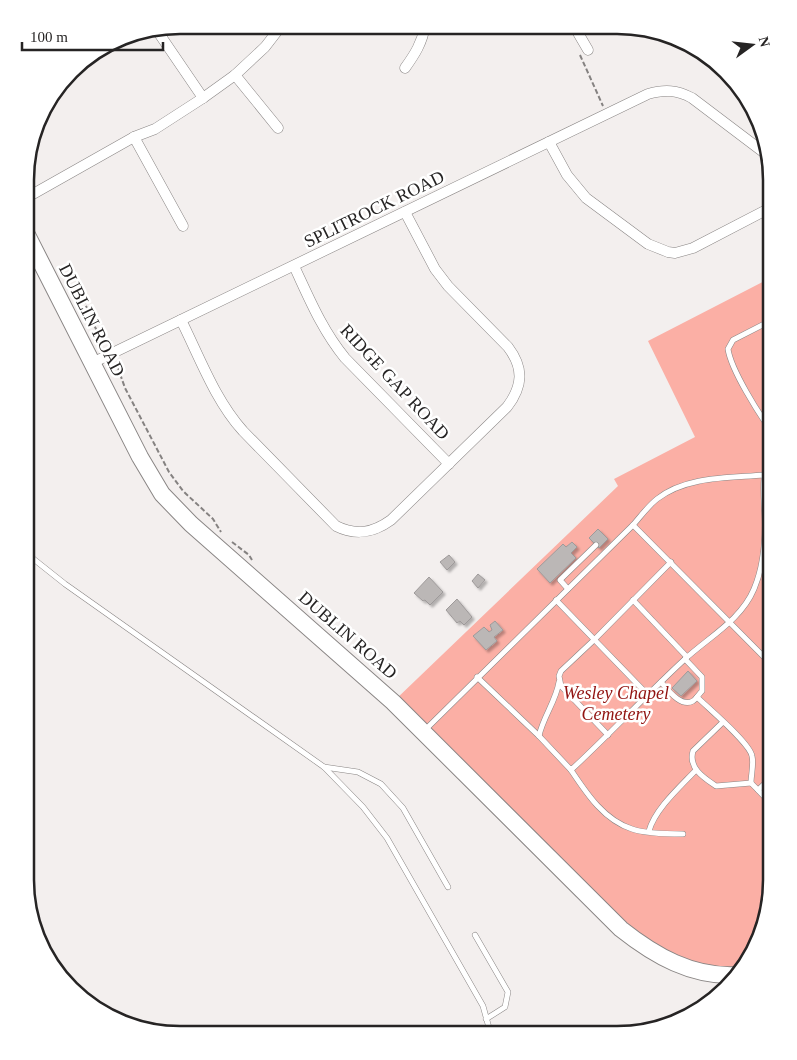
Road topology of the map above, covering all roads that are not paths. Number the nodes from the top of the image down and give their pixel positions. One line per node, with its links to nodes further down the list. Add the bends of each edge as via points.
1 (275, 34): 7 (street)
2 (424, 34): 6 (street, via 418,51)
3 (579, 34): 5 (street)
4 (160, 35): 8 (street)
5 (588, 50)
6 (405, 68)
7 (235, 75): 8 (street); 9 (street)
8 (203, 98): 10 (street, via 155,129)
9 (278, 128)
10 (134, 137): 13 (street); 16 (street)
11 (549, 142): 12 (street, SPLITROCK ROAD, via 648,94 673,90 692,98); 14 (street, via 567,175 586,198 648,244 668,252 693,248); 15 (street, SPLITROCK ROAD)
12 (759, 149)
13 (34, 193)
14 (763, 211)
15 (405, 212): 18 (street, SPLITROCK ROAD); 23 (street, via 434,270 514,355 520,377 518,388 507,407)
16 (183, 226)
17 (34, 249): 21 (main road, DUBLIN ROAD)
18 (294, 266): 19 (street, SPLITROCK ROAD); 23 (street, RIDGE GAP ROAD, via 332,342)
19 (182, 320): 21 (street, SPLITROCK ROAD); 23 (street, via 230,417 343,530 360,533 376,530 391,520)
20 (763, 325): 22 (lane, via 733,340 728,349 733,365)
21 (92, 364): 45 (main road, DUBLIN ROAD, via 162,494 191,524)
22 (763, 418)
23 (449, 464)
24 (763, 475): 25 (lane, via 684,485 659,497)
25 (634, 525): 30 (lane); 31 (lane)
26 (596, 545): 27 (lane)
27 (590, 551): 30 (lane); 32 (lane, via 560,580)
28 (763, 553): 35 (lane, via 754,590)
29 (34, 559): 48 (lane)
30 (598, 559): 32 (lane)
31 (671, 562): 34 (lane); 35 (lane)
32 (568, 588): 33 (lane)
33 (556, 600): 36 (lane); 39 (lane)
34 (633, 600): 36 (lane); 38 (lane)
35 (730, 622): 37 (lane); 38 (lane)
36 (594, 640): 40 (lane, via 561,671); 42 (lane)
37 (763, 656)
38 (686, 658): 41 (lane); 43 (lane, via 702,677 702,692)
39 (477, 677): 45 (lane); 47 (lane)
40 (559, 681): 46 (lane); 47 (lane)
41 (661, 682): 42 (lane); 43 (lane, via 679,700 692,701)
42 (648, 695): 46 (lane)
43 (697, 696): 44 (lane)
44 (723, 722): 50 (lane, via 693,751); 51 (lane, via 752,754)
45 (424, 732): 59 (main road, DUBLIN ROAD, via 637,942 684,968 710,974)
46 (608, 735): 49 (lane)
47 (539, 736): 49 (lane)
48 (324, 766): 57 (lane, via 358,772 381,784 403,808); 60 (lane, via 363,807 386,838 482,1006)
49 (571, 770): 55 (lane, via 600,809 614,821 634,830)
50 (696, 770): 51 (lane, via 716,786); 55 (lane, via 658,813)
51 (751, 783): 53 (lane)
52 (763, 785): 53 (lane)
53 (758, 790): 54 (lane)
54 (763, 795)
55 (649, 831): 56 (lane)
56 (683, 834)
57 (448, 887)
58 (475, 935): 60 (lane, via 508,992 505,1007)
59 (729, 974)
60 (486, 1019): 61 (lane)
61 (488, 1026)

